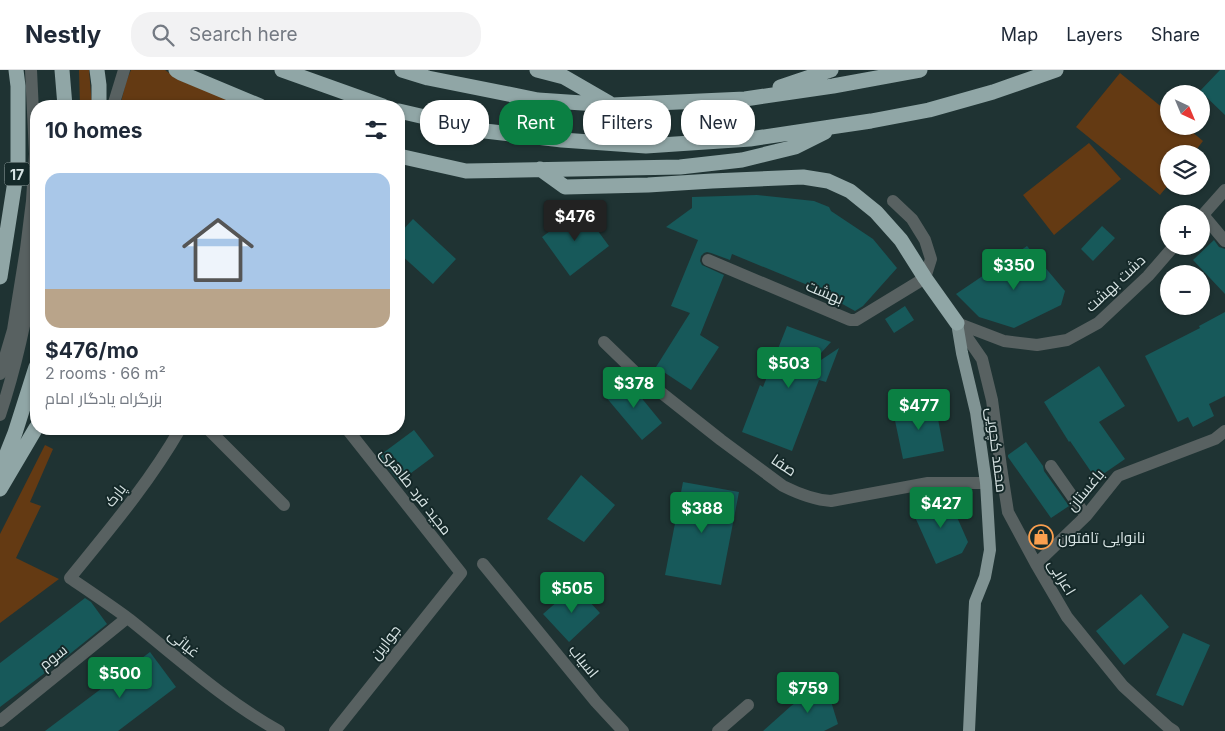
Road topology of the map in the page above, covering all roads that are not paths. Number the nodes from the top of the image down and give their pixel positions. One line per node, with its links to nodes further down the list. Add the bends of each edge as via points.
1 (16, 70): 36 (highway, 17, via 18,162)
2 (31, 70): 15 (street)
3 (62, 70): 13 (highway)
4 (97, 70): 16 (highway)
5 (124, 70): 17 (street)
6 (176, 70): 18 (highway)
7 (282, 70): 19 (highway)
8 (402, 70): 22 (highway, via 538,100)
9 (537, 70): 20 (highway, via 564,77)
10 (831, 70): 14 (highway)
11 (920, 70): 14 (highway)
12 (1056, 70): 24 (highway, via 929,110)
13 (64, 99)
14 (745, 99): 21 (highway)
15 (32, 100)
16 (98, 100)
17 (115, 100)
18 (245, 100)
19 (366, 100)
20 (603, 100)
21 (671, 102)
22 (583, 103)
23 (405, 113): 24 (highway, via 485,131 646,146 750,139)
24 (840, 125): 26 (highway, via 795,147 742,160 680,167)
25 (405, 157): 26 (highway, via 466,171)
26 (540, 169): 37 (highway, via 565,187 796,177 828,181 850,191 876,212 901,240)
27 (1225, 190): 29 (street)
28 (893, 201): 37 (street, via 912,218 925,240 931,259)
29 (1210, 207)
30 (30, 217): 41 (street, via 13,330)
31 (1210, 225): 32 (street)
32 (1225, 241)
33 (1166, 255): 39 (street, دشت بهشت, via 1098,323 1068,340 1037,345 1004,341)
34 (0, 257): 36 (highway)
35 (708, 260): 37 (street, بهشت, via 850,320 856,320)
36 (0, 275)
37 (925, 278): 39 (highway)
38 (30, 293): 43 (street, via 22,338)
39 (957, 323): 51 (main road, محمد کچویی, via 976,412); 56 (street, اعرابی, via 982,359 992,400 1008,512)
40 (604, 342): 51 (street, صفا, via 634,372 790,489 831,501 928,482)
41 (0, 374)
42 (30, 386): 50 (highway)
43 (0, 414)
44 (1225, 431): 54 (street, باغستان, via 1215,439 1118,476)
45 (32, 435): 52 (highway)
46 (177, 435): 58 (street, پارک, via 131,503)
47 (214, 435): 53 (street)
48 (351, 435): 57 (street, مجید فرد طاهری)
49 (1051, 466): 54 (street)
50 (0, 471)
51 (986, 483): 66 (main road, محمد کچویی, via 990,550 985,577 975,602)
52 (0, 489)
53 (284, 505)
54 (1086, 516): 56 (street, باغستان)
55 (482, 564): 64 (street, اسیاب, via 596,702)
56 (1036, 564): 67 (street, اعرابی, via 1067,617 1123,686)
57 (461, 573): 63 (street, جوارین)
58 (70, 578): 59 (street, غیاثی)
59 (127, 618): 61 (street, سوم); 62 (street, غیاثی, via 226,697)
60 (748, 705): 65 (street)
61 (0, 721)
62 (280, 731)
63 (335, 731)
64 (624, 731)
65 (718, 731)
66 (969, 731)
67 (1174, 731)

